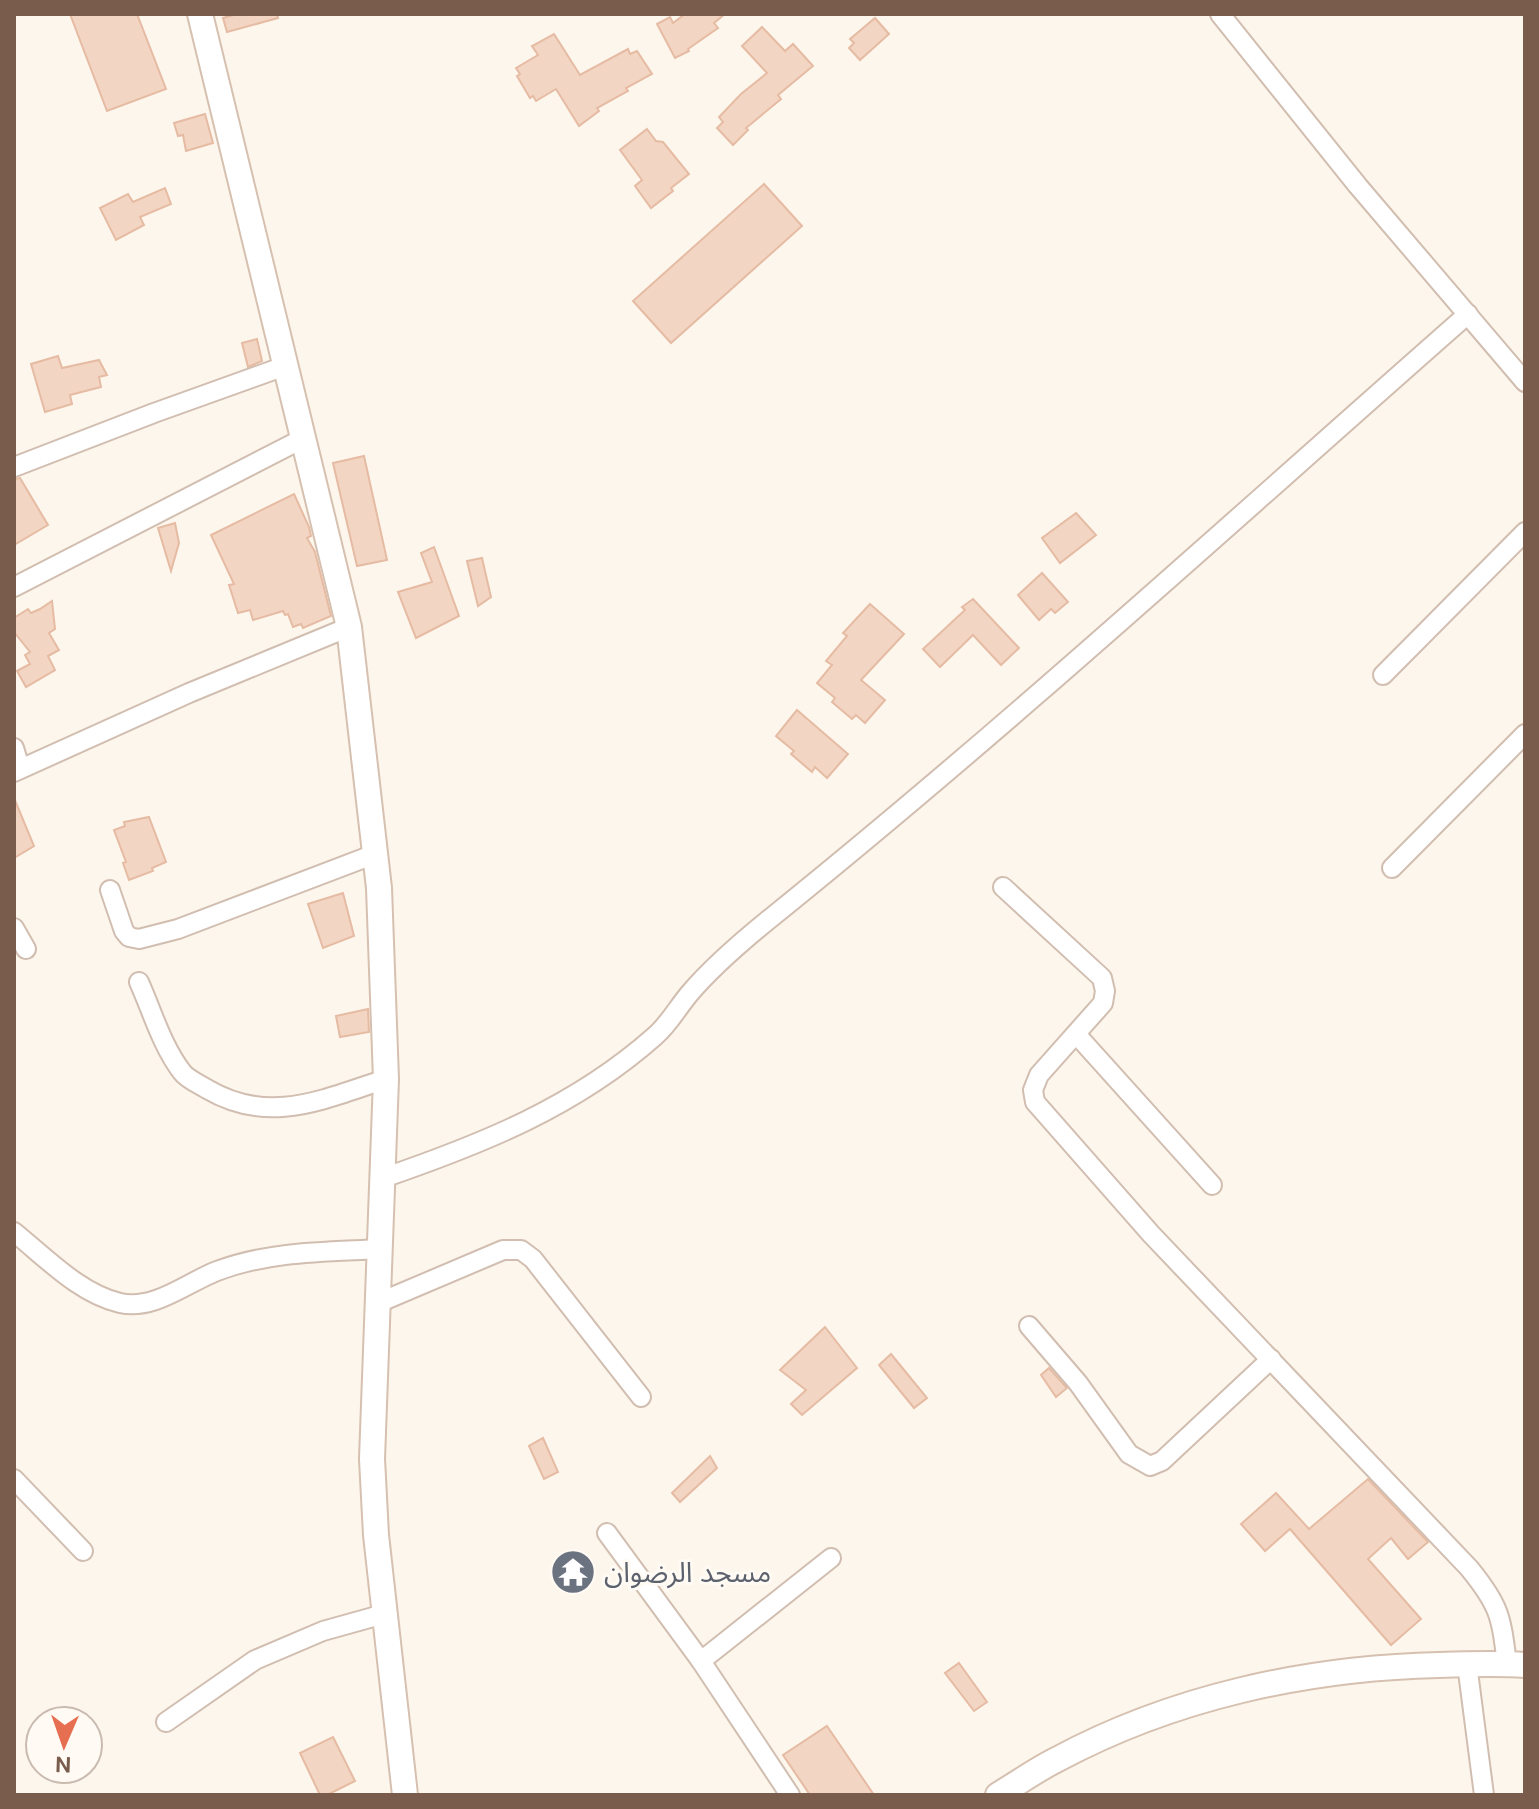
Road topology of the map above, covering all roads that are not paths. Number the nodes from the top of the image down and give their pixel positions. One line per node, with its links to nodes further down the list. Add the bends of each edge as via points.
1 (200, 14): 4 (street)
2 (1220, 14): 3 (street)
3 (1468, 314): 5 (street); 24 (street, via 877,832 732,950 659,1033 606,1077 466,1150)
4 (285, 366): 6 (street); 7 (street)
5 (1525, 382)
6 (302, 439): 9 (street); 10 (street)
7 (14, 467)
8 (1525, 532): 11 (street)
9 (14, 587)
10 (349, 627): 14 (street); 15 (street)
11 (1383, 675)
12 (1525, 734): 16 (street)
13 (14, 748): 14 (street)
14 (17, 770)
15 (375, 854): 18 (street, via 139,939 124,931); 23 (street)
16 (1392, 868)
17 (1003, 887): 22 (street, via 1102,978 1103,1003)
18 (110, 890)
19 (14, 928): 20 (street)
20 (26, 949)
21 (139, 982): 23 (street, via 183,1074 219,1096 276,1109)
22 (1076, 1034): 25 (street); 30 (street, via 1039,1075 1035,1102)
23 (386, 1079): 24 (street)
24 (383, 1178): 27 (street)
25 (1212, 1185)
26 (14, 1232): 27 (street, via 80,1283 123,1304 172,1293 218,1271 277,1255)
27 (380, 1249): 28 (street)
28 (378, 1303): 31 (street, via 503,1250 521,1250); 36 (street, via 372,1459)
29 (1029, 1326): 30 (street, via 1129,1454 1150,1466 1162,1461)
30 (1271, 1359): 39 (street, via 1469,1568 1492,1597)
31 (641, 1397)
32 (14, 1479): 34 (street)
33 (607, 1533): 37 (street)
34 (83, 1551)
35 (831, 1558): 37 (street)
36 (384, 1614): 40 (street, via 323,1631 255,1660); 41 (street)
37 (701, 1661): 42 (street)
38 (1467, 1664): 39 (street); 43 (street, via 1348,1671 1233,1692 1125,1728); 44 (street)
39 (1516, 1665)
40 (166, 1722)
41 (405, 1795)
42 (790, 1795)
43 (998, 1795)
44 (1484, 1795)

